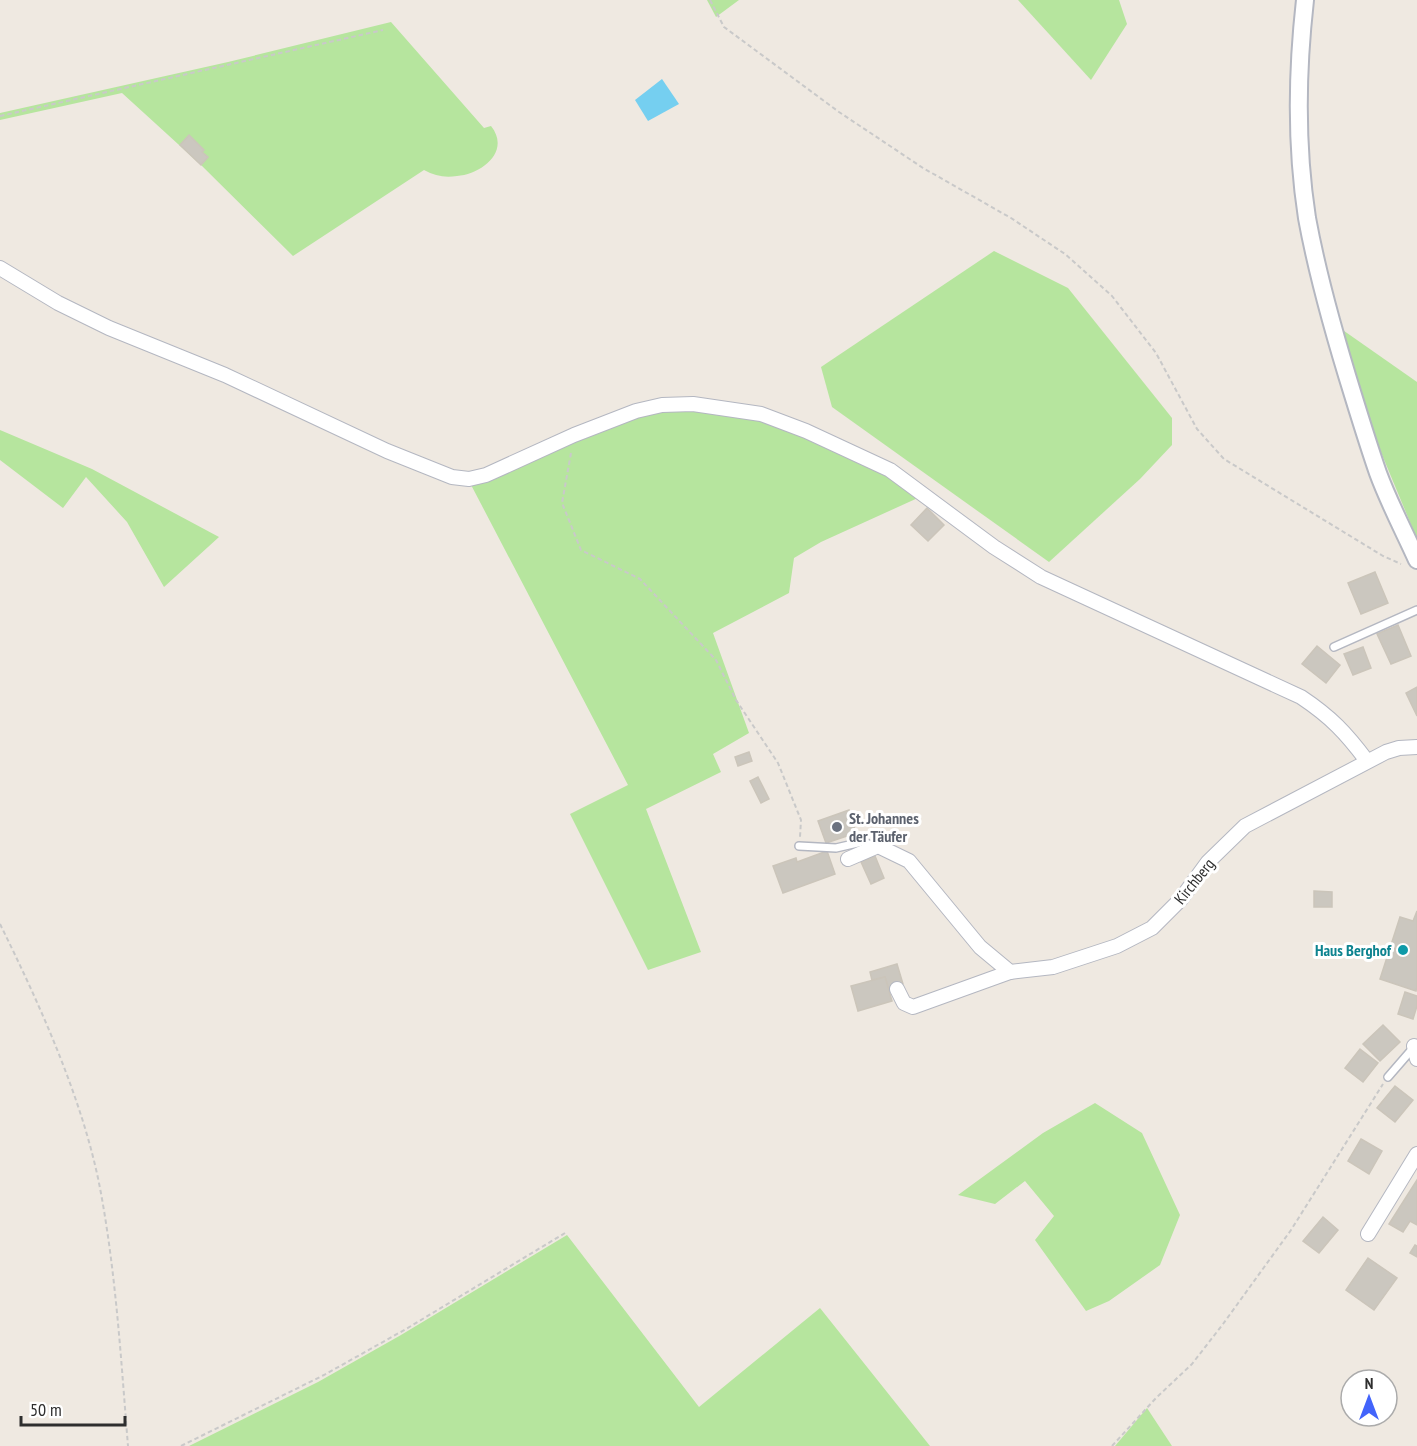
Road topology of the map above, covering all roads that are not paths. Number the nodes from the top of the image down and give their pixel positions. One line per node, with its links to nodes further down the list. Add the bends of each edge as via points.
1 (1305, 0): 3 (street, via 1300,133 1307,217 1332,329 1378,474)
2 (0, 268): 7 (street, via 109,328 453,477 469,479 486,474 574,435 662,405 693,404 761,414 890,470 1041,577 1301,697 1325,713)
3 (1413, 564)
4 (1417, 610): 5 (lane)
5 (1334, 647)
6 (1417, 747): 7 (street, Kirchberg, via 1399,748)
7 (1367, 761): 11 (street, Kirchberg, via 1245,826 1208,862 1181,899 1152,928 1117,946 1053,967)
8 (799, 846): 9 (lane, via 836,848 862,842)
9 (878, 846): 10 (street); 11 (street, via 909,861 980,947)
10 (848, 859)
11 (1010, 972): 12 (street, Kirchberg, via 914,1007 904,1003)
12 (897, 990)
13 (1416, 1049): 14 (lane)
14 (1388, 1077)
15 (1417, 1154): 16 (street)
16 (1368, 1234)

